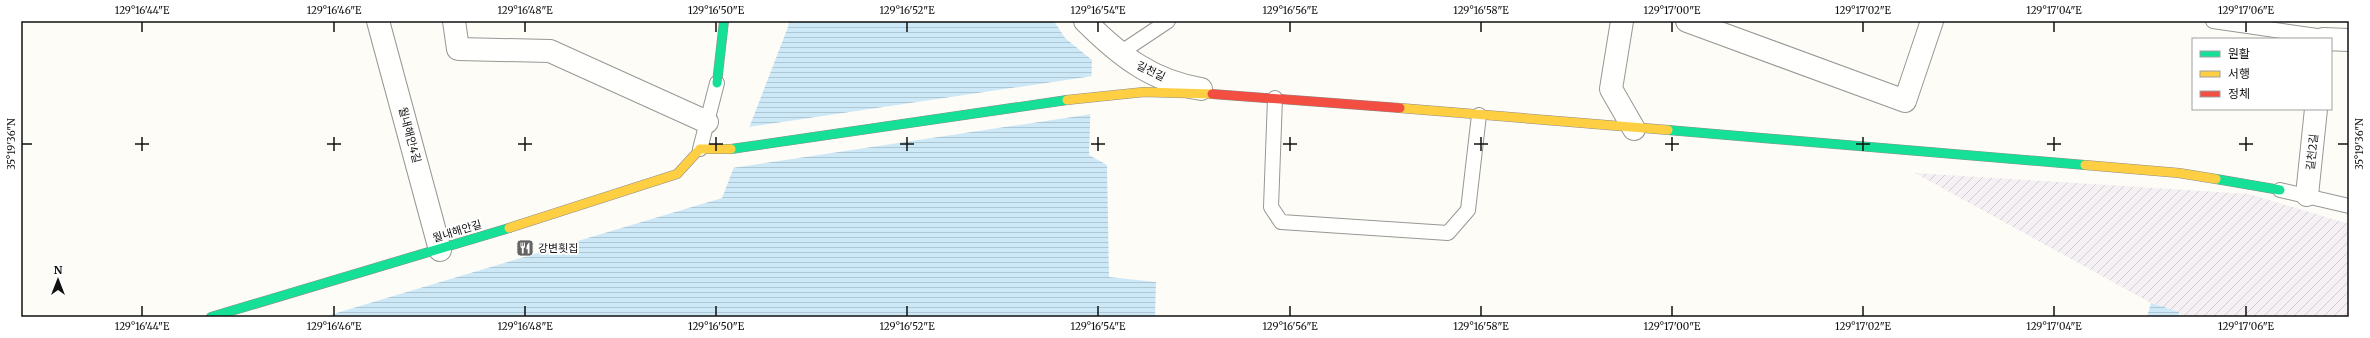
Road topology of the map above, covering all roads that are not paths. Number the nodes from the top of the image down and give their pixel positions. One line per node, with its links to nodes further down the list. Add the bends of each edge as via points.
1 (378, 21): 24 (street, 월내해안4길)
2 (454, 21): 18 (street, via 458,49 550,50)
3 (724, 21): 13 (street)
4 (1085, 21): 12 (street, 길천길)
5 (1168, 21): 12 (lane)
6 (1622, 21): 19 (street, via 1611,89)
7 (1687, 21): 8 (street, via 1906,101)
8 (1932, 21)
9 (2213, 21): 10 (lane)
10 (2324, 32): 11 (street)
11 (2349, 40)
12 (1120, 53): 14 (street, 길천길, via 1143,70 1184,86)
13 (717, 83): 18 (lane)
14 (1230, 94): 15 (street); 20 (street, via 1144,92 1103,95 725,150)
15 (1275, 98): 17 (street); 17 (lane, via 1271,207 1280,222 1448,233 1468,210)
16 (2316, 110): 22 (street, 길천2길)
17 (1479, 115): 19 (street)
18 (707, 122): 20 (lane)
19 (1634, 129): 21 (street, via 2179,173)
20 (700, 149): 24 (street, 월내해안길, via 676,174)
21 (2280, 190): 22 (lane)
22 (2307, 195): 23 (lane)
23 (2349, 206)
24 (440, 250): 25 (street, 월내해안길)
25 (211, 317)

